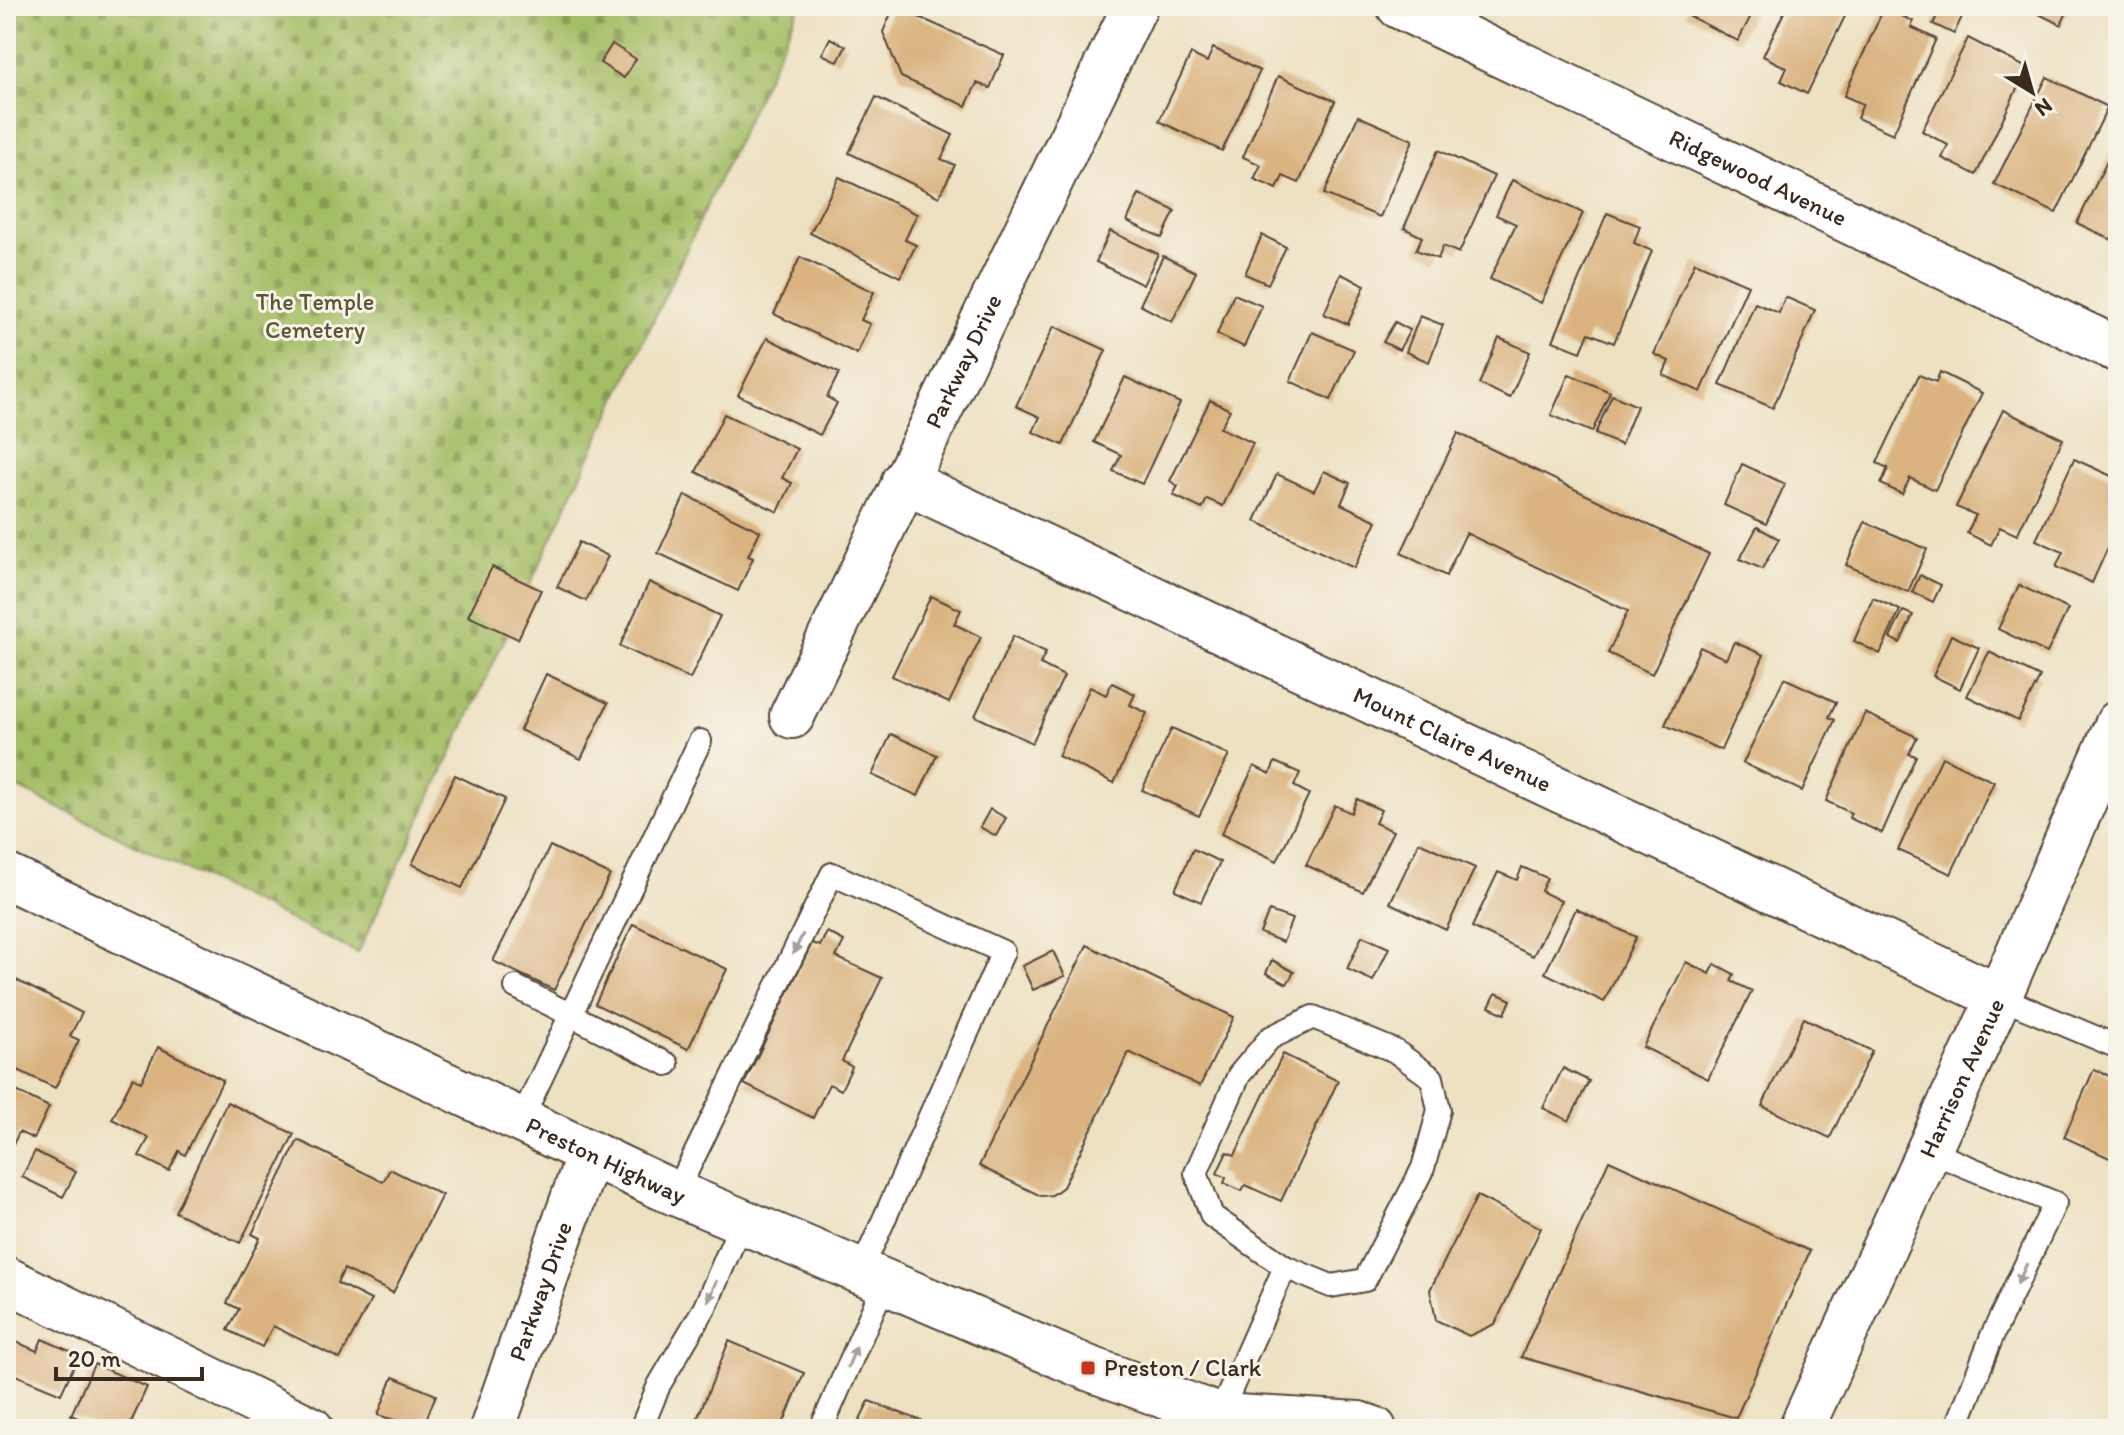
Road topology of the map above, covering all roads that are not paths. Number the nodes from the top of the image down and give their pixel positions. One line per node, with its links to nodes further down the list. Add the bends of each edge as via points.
1 (1135, 6): 4 (street, Parkway Drive)
2 (1399, 6): 3 (street, Ridgewood Avenue)
3 (2118, 350)
4 (904, 481): 5 (street, Parkway Drive); 10 (street, Mount Claire Avenue)
5 (792, 716)
6 (2118, 723): 10 (street, Harrison Avenue)
7 (700, 741): 11 (lane)
8 (6, 876): 14 (street, Preston Highway)
9 (516, 987): 11 (lane)
10 (1999, 997): 12 (lane); 15 (street, Harrison Avenue)
11 (571, 1016): 13 (lane); 14 (lane)
12 (2118, 1047)
13 (667, 1064)
14 (522, 1118): 16 (street, Preston Highway)
15 (1929, 1151): 28 (street, Harrison Avenue); 29 (lane, one-way to 29, via 2055,1203 1992,1336)
16 (589, 1154): 17 (street, Preston Highway); 24 (street, Parkway Drive)
17 (676, 1193): 18 (street, Preston Highway); 20 (lane, one-way to 17, via 1003,952 832,874)
18 (743, 1219): 20 (street, Preston Highway); 25 (lane, one-way to 25, via 705,1307 659,1385)
19 (1285, 1267): 19 (lane, via 1331,1286 1365,1280 1423,1168 1439,1110 1432,1078 1395,1051 1313,1017 1270,1038 1239,1075 1196,1173 1212,1216); 22 (lane)
20 (873, 1277): 22 (street, Preston Highway); 26 (lane, one-way to 20)
21 (6, 1279): 23 (street)
22 (1227, 1422): 27 (street, Preston Highway, via 1359,1424)
23 (311, 1429)
24 (492, 1429)
25 (641, 1429)
26 (821, 1429)
27 (1374, 1429)
28 (1801, 1429)
29 (1956, 1429)

